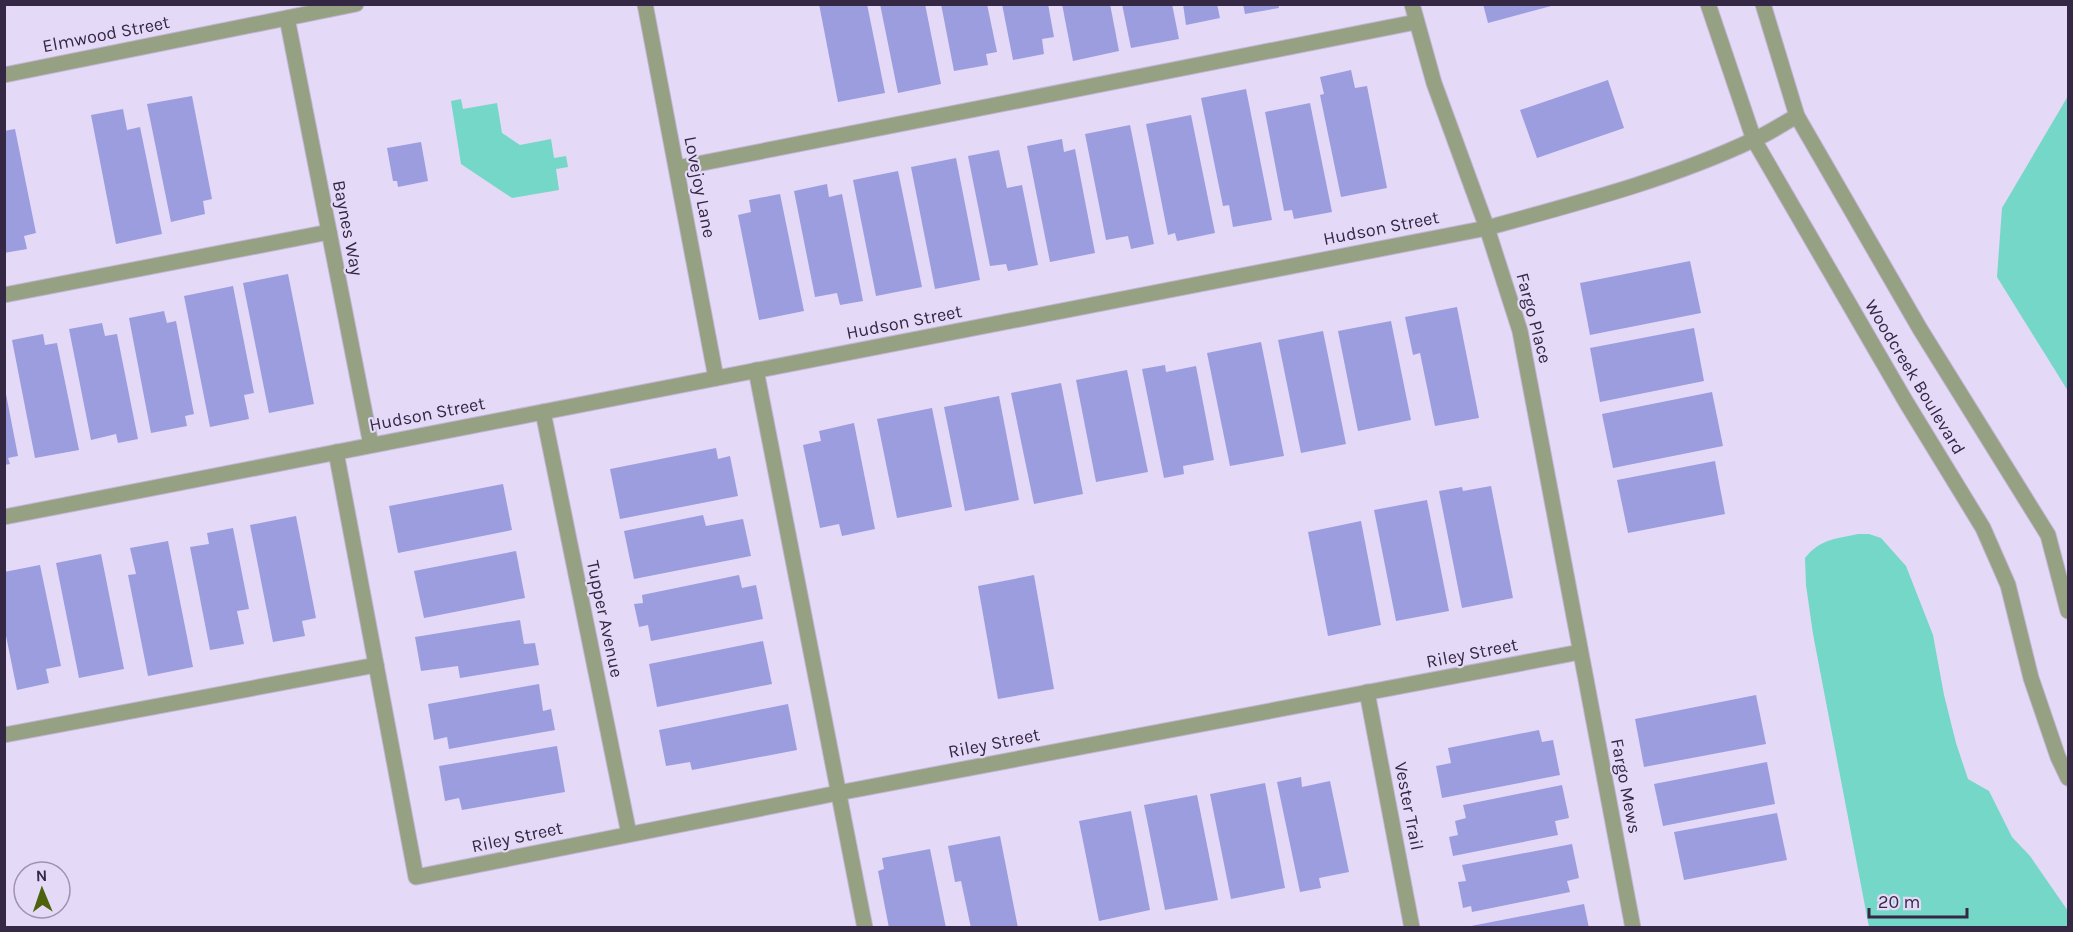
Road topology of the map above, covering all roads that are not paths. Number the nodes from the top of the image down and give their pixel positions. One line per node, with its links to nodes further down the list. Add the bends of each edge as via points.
1 (356, 4): 6 (street, Elmwood Street)
2 (645, 4): 11 (street, Lovejoy Lane)
3 (1412, 4): 7 (street, Fargo Place)
4 (1708, 4): 10 (street, Woodcreek Boulevard)
5 (1763, 4): 9 (street, Woodcreek Boulevard)
6 (287, 18): 8 (street, Elmwood Street); 13 (street, Baynes Way)
7 (1416, 22): 11 (street); 12 (street, Fargo Place, via 1455,145)
8 (4, 75)
9 (1797, 116): 10 (street, Hudson Street); 21 (street, Woodcreek Boulevard, via 1920,329 2048,535)
10 (1754, 140): 12 (street, Hudson Street, via 1674,172); 26 (street, Woodcreek Boulevard, via 1983,528 2008,585 2031,678)
11 (676, 168): 16 (street, Lovejoy Lane)
12 (1487, 228): 15 (street, Hudson Street); 22 (street, Fargo Place, via 1520,331)
13 (329, 232): 14 (street); 18 (street, Baynes Way)
14 (4, 295)
15 (756, 370): 16 (street, Hudson Street); 27 (street)
16 (716, 378): 17 (street, Hudson Street)
17 (543, 412): 18 (street, Hudson Street); 28 (street, Tupper Avenue)
18 (371, 445): 19 (street, Hudson Street)
19 (336, 452): 20 (street, Hudson Street); 23 (street)
20 (4, 517)
21 (2068, 611)
22 (1580, 652): 24 (street, Riley Street); 31 (street, Fargo Mews)
23 (376, 665): 25 (street); 28 (street, Riley Street, via 416,878)
24 (1367, 692): 27 (street, Riley Street); 30 (street, Vester Trail)
25 (4, 735)
26 (2068, 778)
27 (838, 793): 28 (street, Riley Street); 29 (street)
28 (629, 834)
29 (865, 927)
30 (1412, 927)
31 (1633, 927)

